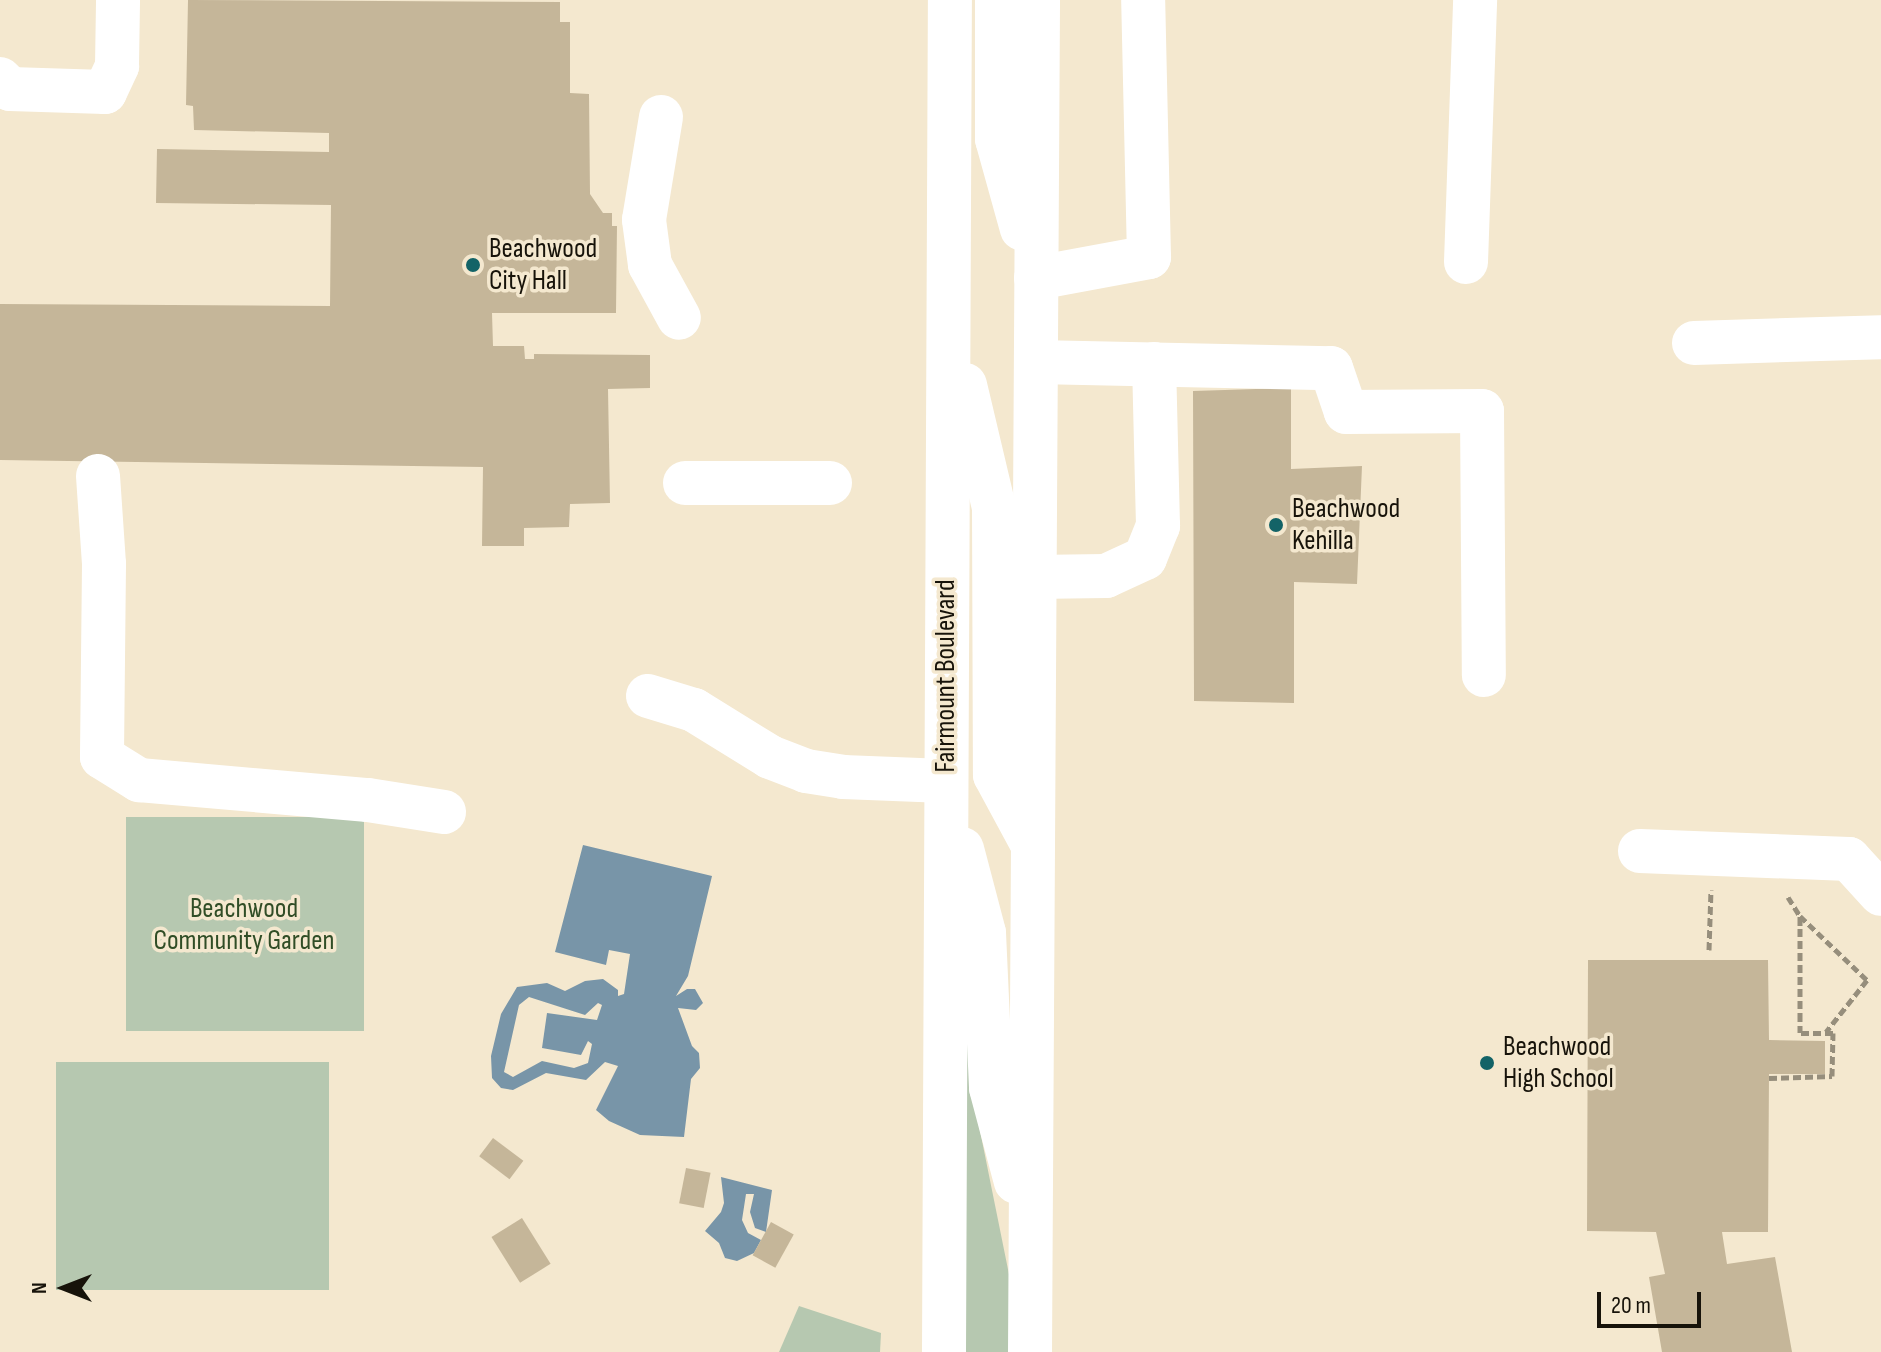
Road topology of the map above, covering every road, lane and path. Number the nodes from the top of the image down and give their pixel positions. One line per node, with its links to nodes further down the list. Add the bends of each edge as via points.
1 (118, 0): 7 (main road, via 117,66 105,92 10,89)
2 (950, 0): 11 (main road, Fairmount Boulevard)
3 (997, 0): 10 (main road, via 997,139)
4 (1038, 0): 10 (main road)
5 (1143, 0): 10 (main road, via 1149,257)
6 (1475, 0): 9 (main road)
7 (0, 79)
8 (661, 117): 12 (main road, via 644,220 650,265)
9 (1466, 262)
10 (1036, 278): 15 (main road)
11 (948, 313): 23 (main road, Fairmount Boulevard); 25 (main road, via 994,508 995,775)
12 (679, 318)
13 (1881, 337): 14 (main road)
14 (1694, 343)
15 (1036, 362): 16 (main road); 20 (main road)
16 (1154, 364): 20 (main road, via 1158,526 1145,558 1106,576); 21 (main road, via 1331,368 1346,412 1482,411)
17 (98, 476): 24 (main road, via 104,564 102,757 139,780 368,800)
18 (685, 483): 19 (main road)
19 (830, 483)
20 (1034, 577): 25 (main road)
21 (1484, 675)
22 (648, 696): 23 (main road, via 694,710 770,757 806,771)
23 (945, 781): 32 (main road, via 984,933 991,1088); 33 (main road, Fairmount Boulevard)
24 (444, 812)
25 (1033, 845): 32 (main road)
26 (1640, 851): 28 (main road, via 1849,859)
27 (1711, 881): 29 (path)
28 (1881, 894)
29 (1709, 950)
30 (1825, 1033): 30 (path, via 1800,1033 1800,916 1867,980); 31 (path, via 1833,1033 1832,1076)
31 (1769, 1078)
32 (1030, 1237): 34 (main road)
33 (944, 1352)
34 (1030, 1352)

